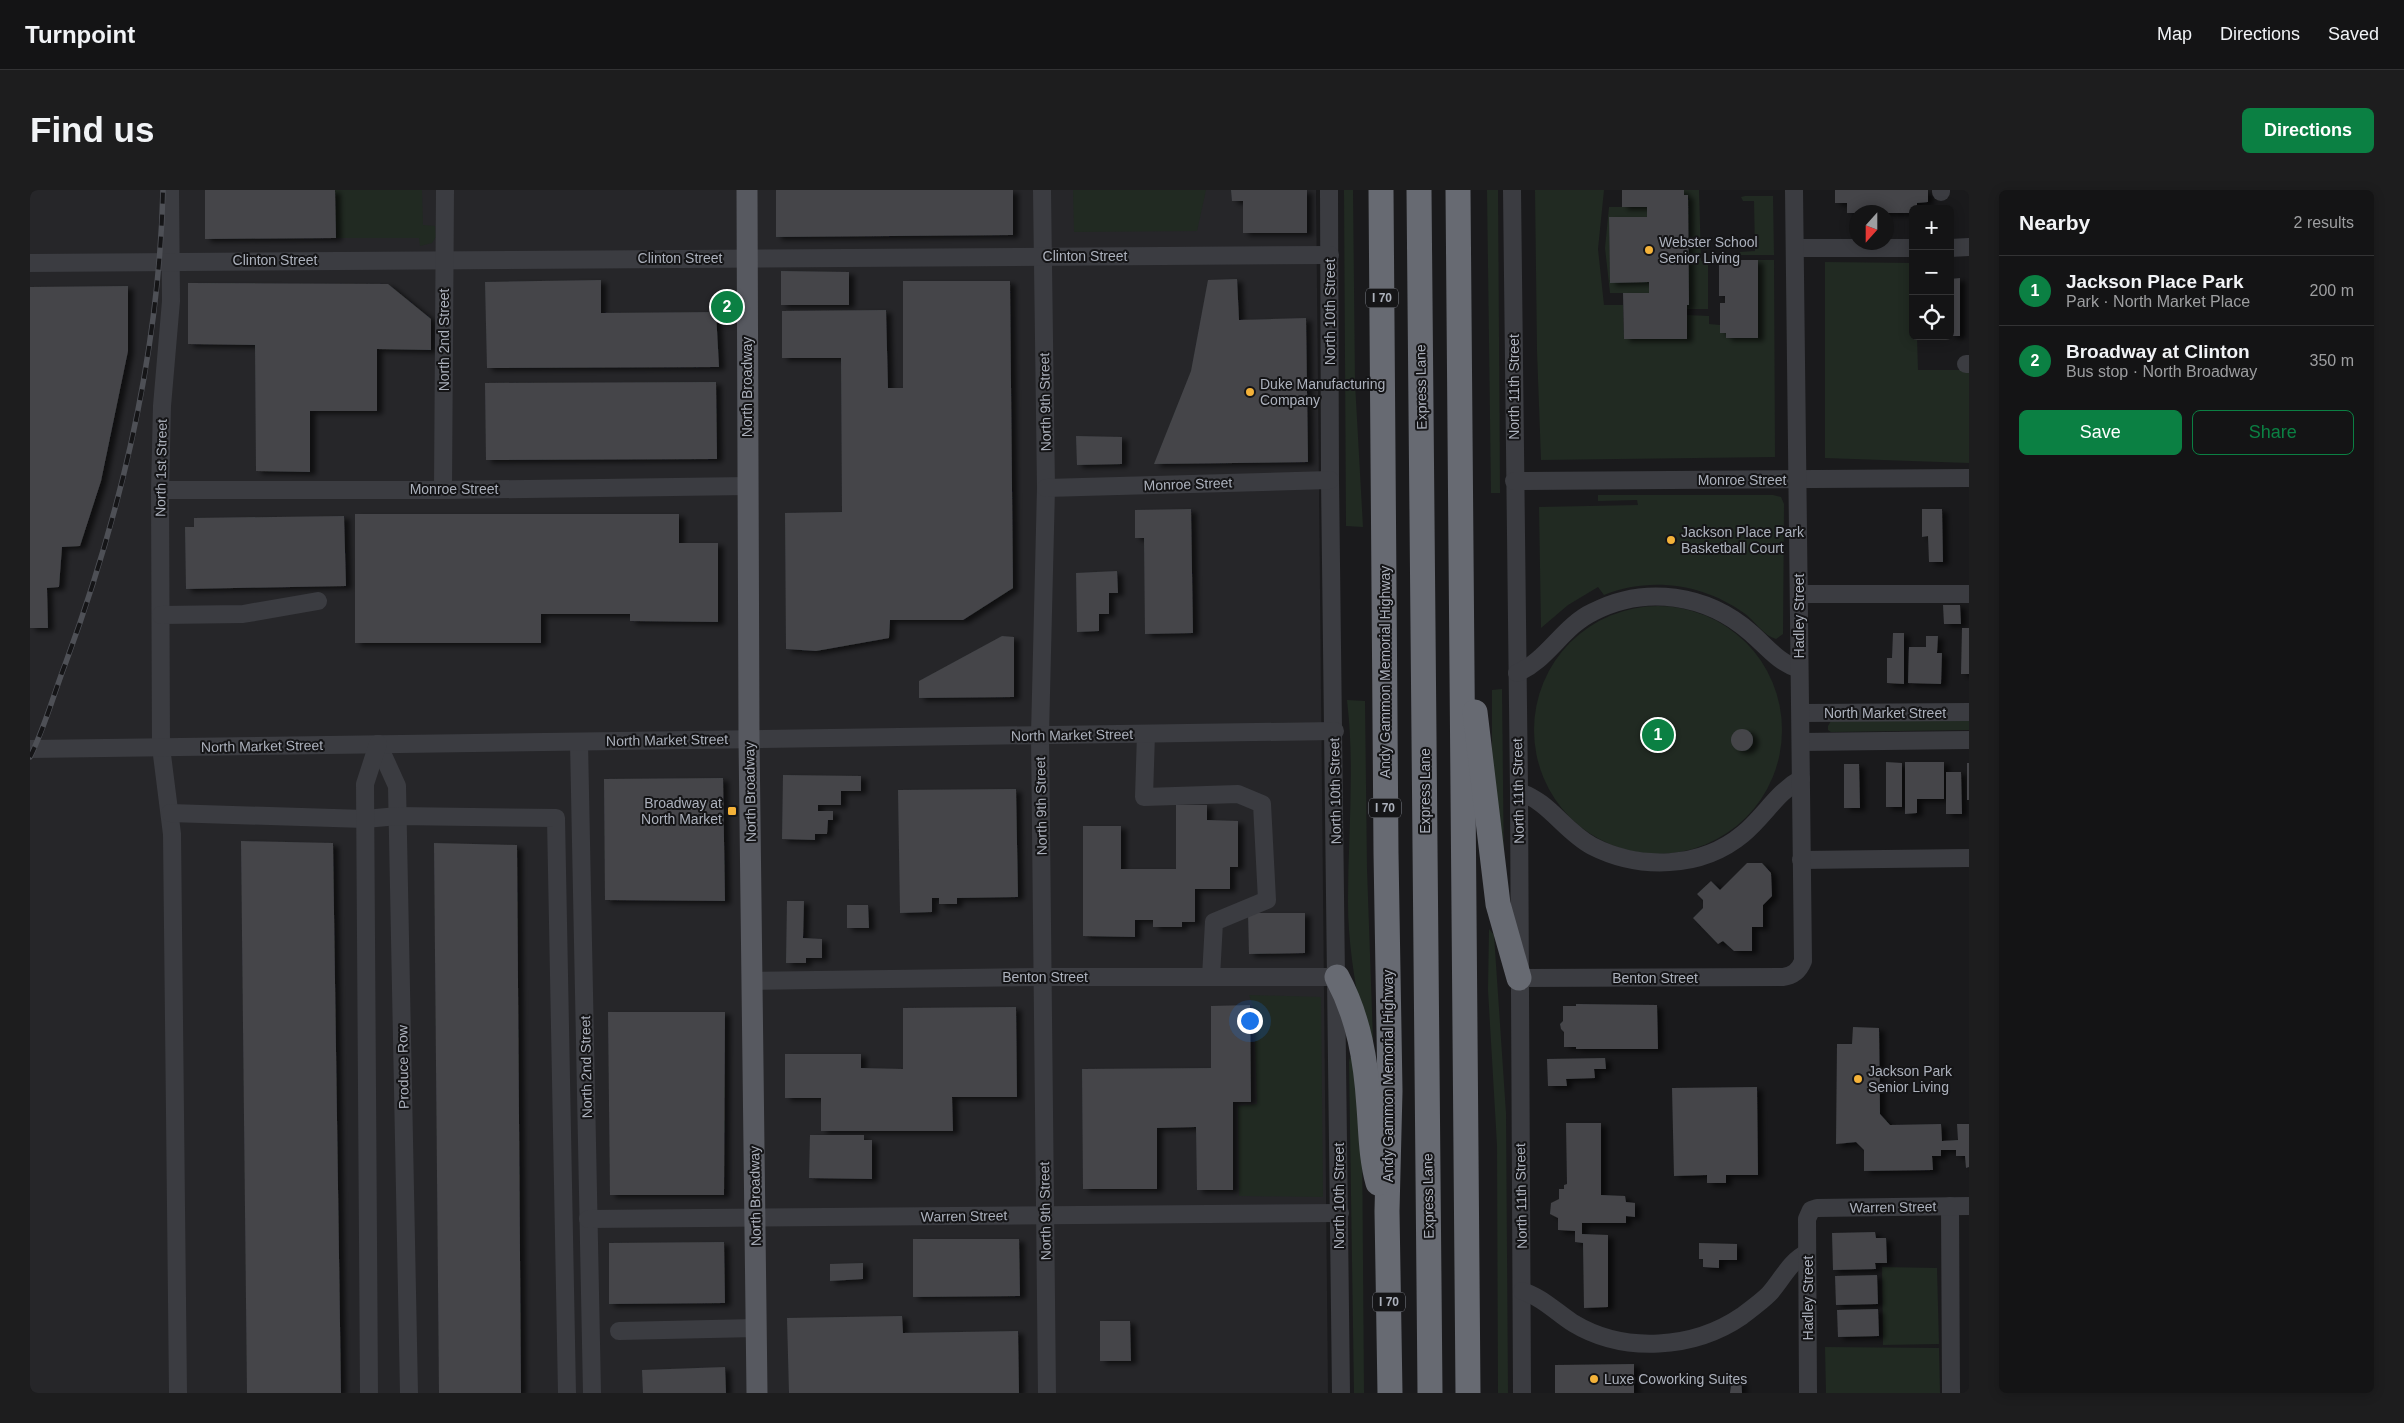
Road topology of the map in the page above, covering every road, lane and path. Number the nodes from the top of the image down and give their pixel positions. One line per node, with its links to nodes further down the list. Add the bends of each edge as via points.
1 (170, 190): 19 (street, North 1st Street)
2 (445, 190): 18 (street, North 2nd Street)
3 (747, 190): 17 (main road, North Broadway)
4 (1042, 190): 16 (street, North 9th Street)
5 (1329, 190): 15 (street, North 10th Street)
6 (1381, 190): 64 (highway, Andy Gammon Memorial Highway / I 70, via 1390,1091)
7 (1419, 190): 73 (highway, Express Lane)
8 (1458, 190): 33 (highway)
9 (1512, 190): 24 (street, North 11th Street)
10 (1794, 190): 12 (street, Hadley Street)
11 (1969, 247): 14 (street)
12 (1796, 248): 13 (street); 23 (street, Hadley Street)
13 (1909, 248)
14 (1954, 248)
15 (1330, 254): 16 (street, Clinton Street); 22 (street, North 10th Street)
16 (1042, 256): 17 (street, Clinton Street); 26 (street, North 9th Street)
17 (746, 258): 18 (street, Clinton Street); 25 (main road, North Broadway)
18 (444, 260): 19 (street, Clinton Street); 28 (street, North 2nd Street)
19 (170, 261): 20 (street, Clinton Street); 27 (street, North 1st Street, via 172,300 162,406)
20 (30, 263)
21 (1969, 478): 23 (street, Monroe Street)
22 (1330, 480): 26 (street, Monroe Street); 38 (street, North 10th Street)
23 (1799, 480): 24 (street, Monroe Street); 29 (street, Hadley Street)
24 (1514, 481): 35 (street, North 11th Street)
25 (748, 486): 28 (street, Monroe Street); 41 (main road, North Broadway)
26 (1046, 488): 40 (street, North 9th Street)
27 (160, 490): 28 (street, Monroe Street); 32 (street, North 1st Street)
28 (443, 490)
29 (1799, 594): 30 (street); 34 (street, Hadley Street)
30 (1969, 594)
31 (318, 601): 32 (street, via 242,614)
32 (161, 615): 46 (street, North 1st Street)
33 (1461, 658): 59 (highway, via 1479,738 1498,904); 83 (highway)
34 (1799, 669): 35 (street, via 1781,660 1731,618 1709,606 1661,596 1612,602 1590,613 1556,641 1536,663); 37 (street, Hadley Street)
35 (1517, 673): 49 (street, North 11th Street)
36 (1969, 712): 37 (street, North Market Street)
37 (1801, 713): 44 (street, Hadley Street)
38 (1335, 731): 39 (street, North Market Street); 58 (street, North 10th Street)
39 (1146, 734): 40 (street, North Market Street); 57 (street, via 1144,797 1238,794 1262,804 1267,900 1214,922)
40 (1040, 735): 41 (street, North Market Street); 56 (street, North 9th Street)
41 (749, 739): 43 (street, North Market Street); 60 (main road, North Broadway)
42 (1969, 740): 44 (street, North Market Street)
43 (579, 742): 45 (street, North Market Street); 68 (street, North 2nd Street)
44 (1801, 742): 48 (street, Hadley Street)
45 (378, 744): 46 (street, North Market Street); 51 (street, Produce Row, via 397,786); 52 (street, via 365,784)
46 (162, 747): 47 (street, North Market Street); 50 (street, North 1st Street)
47 (30, 749)
48 (1801, 779): 49 (street, via 1790,785 1742,835 1725,845 1705,856 1657,863 1608,854 1588,844 1542,803); 54 (street, Hadley Street)
49 (1519, 792): 59 (street, North 11th Street)
50 (170, 814): 52 (street); 74 (street, North 1st Street)
51 (398, 816): 52 (street); 76 (street, Produce Row); 77 (street, via 556,818)
52 (365, 819): 75 (street)
53 (1969, 858): 54 (street)
54 (1801, 860): 55 (street, Hadley Street, via 1803,961)
55 (1790, 976): 59 (street, Benton Street)
56 (1042, 977): 57 (street, Benton Street); 60 (street, Benton Street); 66 (street, North 9th Street)
57 (1211, 977): 58 (street, Benton Street)
58 (1338, 977): 64 (highway, via 1360,1035 1371,1151); 65 (street, North 10th Street)
59 (1519, 978): 70 (street, North 11th Street)
60 (752, 982): 67 (main road, North Broadway)
61 (1950, 1206): 62 (street, Warren Street); 63 (street, Warren Street); 86 (street)
62 (1969, 1206)
63 (1817, 1208): 69 (street, Hadley Street, via 1811,1210 1807,1219)
64 (1387, 1211): 82 (highway, Andy Gammon Memorial Highway / I 70)
65 (1340, 1213): 66 (street, Warren Street); 81 (street, North 10th Street)
66 (1045, 1215): 67 (street, Warren Street); 80 (street, North 9th Street)
67 (755, 1218): 68 (street, Warren Street); 71 (main road, North Broadway)
68 (588, 1219): 78 (street, North 2nd Street)
69 (1807, 1253): 70 (street, via 1796,1260 1768,1295 1751,1310 1707,1335 1685,1340 1662,1343 1616,1340 1588,1330); 85 (street, Hadley Street)
70 (1522, 1291): 84 (street, North 11th Street)
71 (756, 1328): 72 (street); 79 (main road, North Broadway)
72 (619, 1331)
73 (1430, 1388)
74 (178, 1393)
75 (369, 1393)
76 (409, 1393)
77 (566, 1393)
78 (592, 1393)
79 (757, 1393)
80 (1048, 1393)
81 (1341, 1393)
82 (1390, 1393)
83 (1468, 1393)
84 (1522, 1393)
85 (1808, 1393)
86 (1952, 1393)

